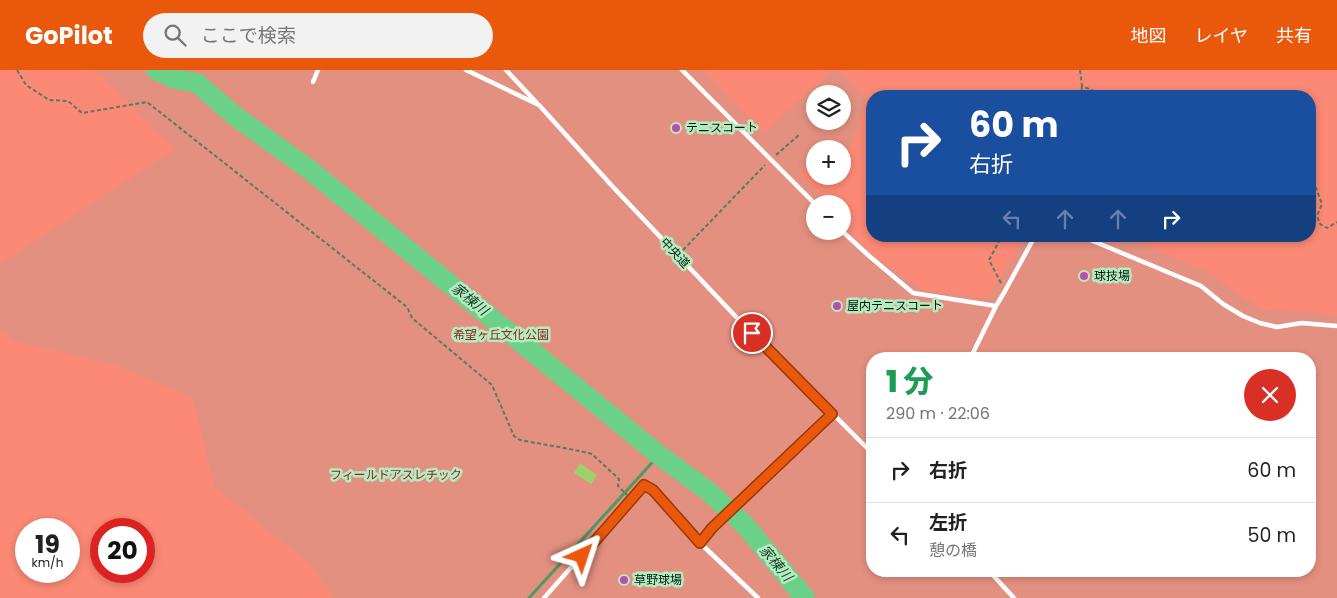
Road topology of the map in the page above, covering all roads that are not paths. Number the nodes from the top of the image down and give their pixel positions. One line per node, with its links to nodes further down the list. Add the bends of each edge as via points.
1 (318, 70): 5 (lane)
2 (466, 70): 6 (lane, 中央道)
3 (506, 70): 6 (lane)
4 (682, 70): 7 (lane)
5 (313, 82)
6 (539, 105): 14 (lane, 中央道, via 678,256)
7 (806, 195)
8 (851, 239): 11 (lane, via 913,292)
9 (1031, 242): 11 (lane)
10 (1095, 242): 12 (lane, via 1201,286 1223,304 1260,323)
11 (996, 306): 13 (lane)
12 (1337, 326)
13 (973, 352)
14 (832, 414): 15 (lane, 中央道); 16 (lane)
15 (866, 447)
16 (700, 543): 18 (lane, via 653,490 644,485); 19 (lane)
17 (994, 577): 20 (lane)
18 (544, 598)
19 (758, 598)
20 (1014, 598)

